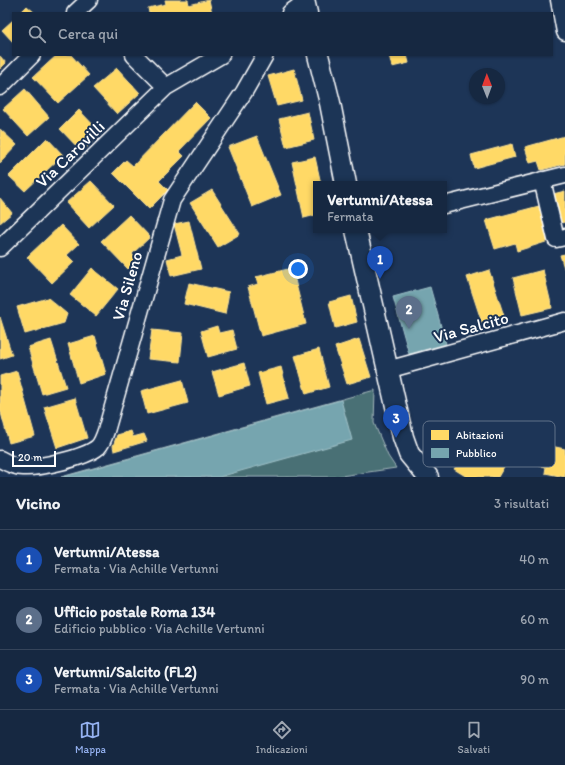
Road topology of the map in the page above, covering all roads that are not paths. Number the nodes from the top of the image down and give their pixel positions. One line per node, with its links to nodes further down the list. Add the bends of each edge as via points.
1 (558, 0): 2 (street)
2 (565, 32)
3 (31, 56): 8 (street)
4 (135, 56): 9 (street)
5 (219, 56): 9 (street, Via Carovilli)
6 (264, 56): 19 (street, Via Sileno, via 244,92 172,200 106,431 100,444 84,455 40,466 22,467)
7 (318, 56): 12 (street)
8 (0, 87)
9 (166, 87): 16 (street, Via Carovilli)
10 (565, 174): 11 (street)
11 (542, 180): 13 (street); 15 (street, via 556,239)
12 (345, 181)
13 (447, 204)
14 (357, 233): 18 (street)
15 (565, 236)
16 (0, 248)
17 (565, 321): 18 (street, Via Salcito)
18 (388, 370): 20 (street, via 406,447)
19 (0, 459)
20 (428, 477)

